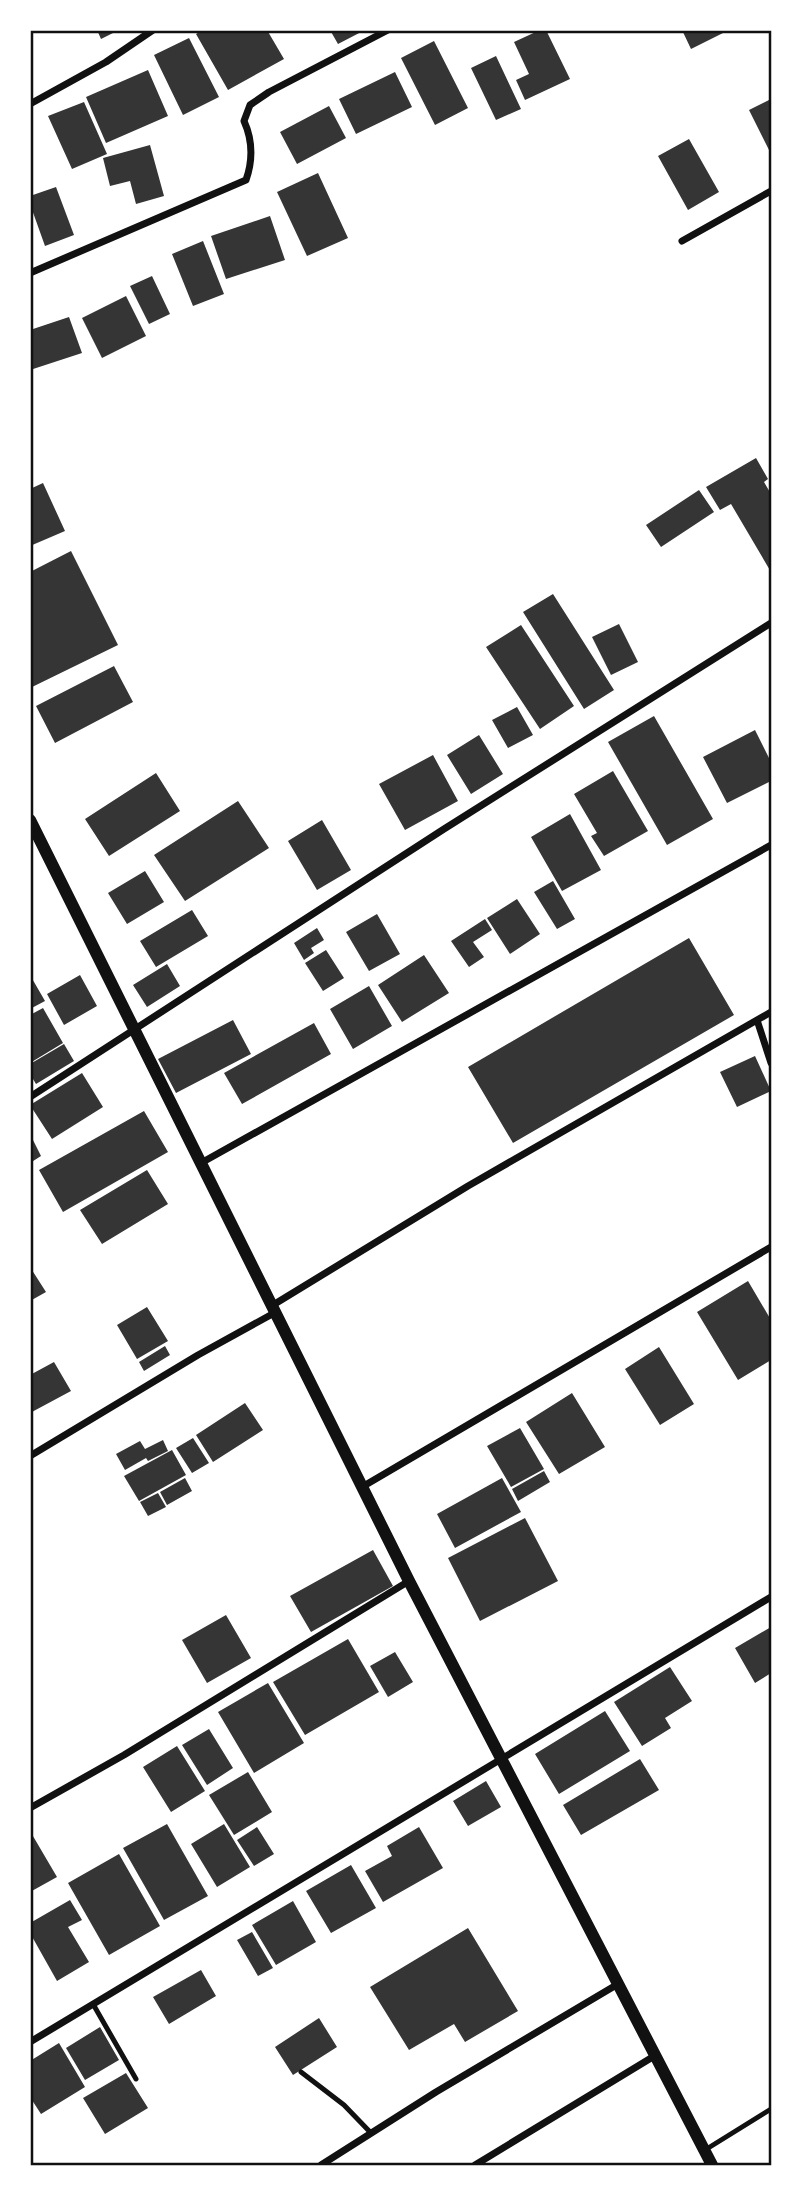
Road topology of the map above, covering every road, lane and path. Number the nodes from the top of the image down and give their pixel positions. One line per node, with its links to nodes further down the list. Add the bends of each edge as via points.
1 (153, 30): 3 (street)
2 (388, 30): 6 (street, via 250,105 244,121 251,152 246,180)
3 (30, 104)
4 (771, 191): 5 (street)
5 (682, 241)
6 (30, 273)
7 (771, 623): 12 (street)
8 (30, 820): 12 (street)
9 (771, 845): 15 (street)
10 (771, 1012): 11 (street)
11 (757, 1020): 13 (street); 17 (street, via 468,1186)
12 (134, 1028): 14 (street); 15 (street)
13 (771, 1063)
14 (30, 1097)
15 (201, 1163): 17 (street)
16 (771, 1247): 19 (street)
17 (274, 1309): 18 (street); 19 (street)
18 (30, 1456)
19 (362, 1487): 20 (street)
20 (409, 1581): 22 (street); 23 (street)
21 (771, 1597): 22 (street)
22 (502, 1759): 24 (street); 25 (street)
23 (30, 1808)
24 (618, 1984): 27 (street); 31 (street)
25 (93, 2004): 26 (street); 29 (lane)
26 (30, 2042)
27 (656, 2055): 32 (street); 34 (street)
28 (301, 2072): 31 (lane)
29 (136, 2078)
30 (771, 2109): 32 (lane)
31 (371, 2133): 33 (street)
32 (705, 2150): 35 (street)
33 (321, 2165)
34 (475, 2165)
35 (712, 2165)

